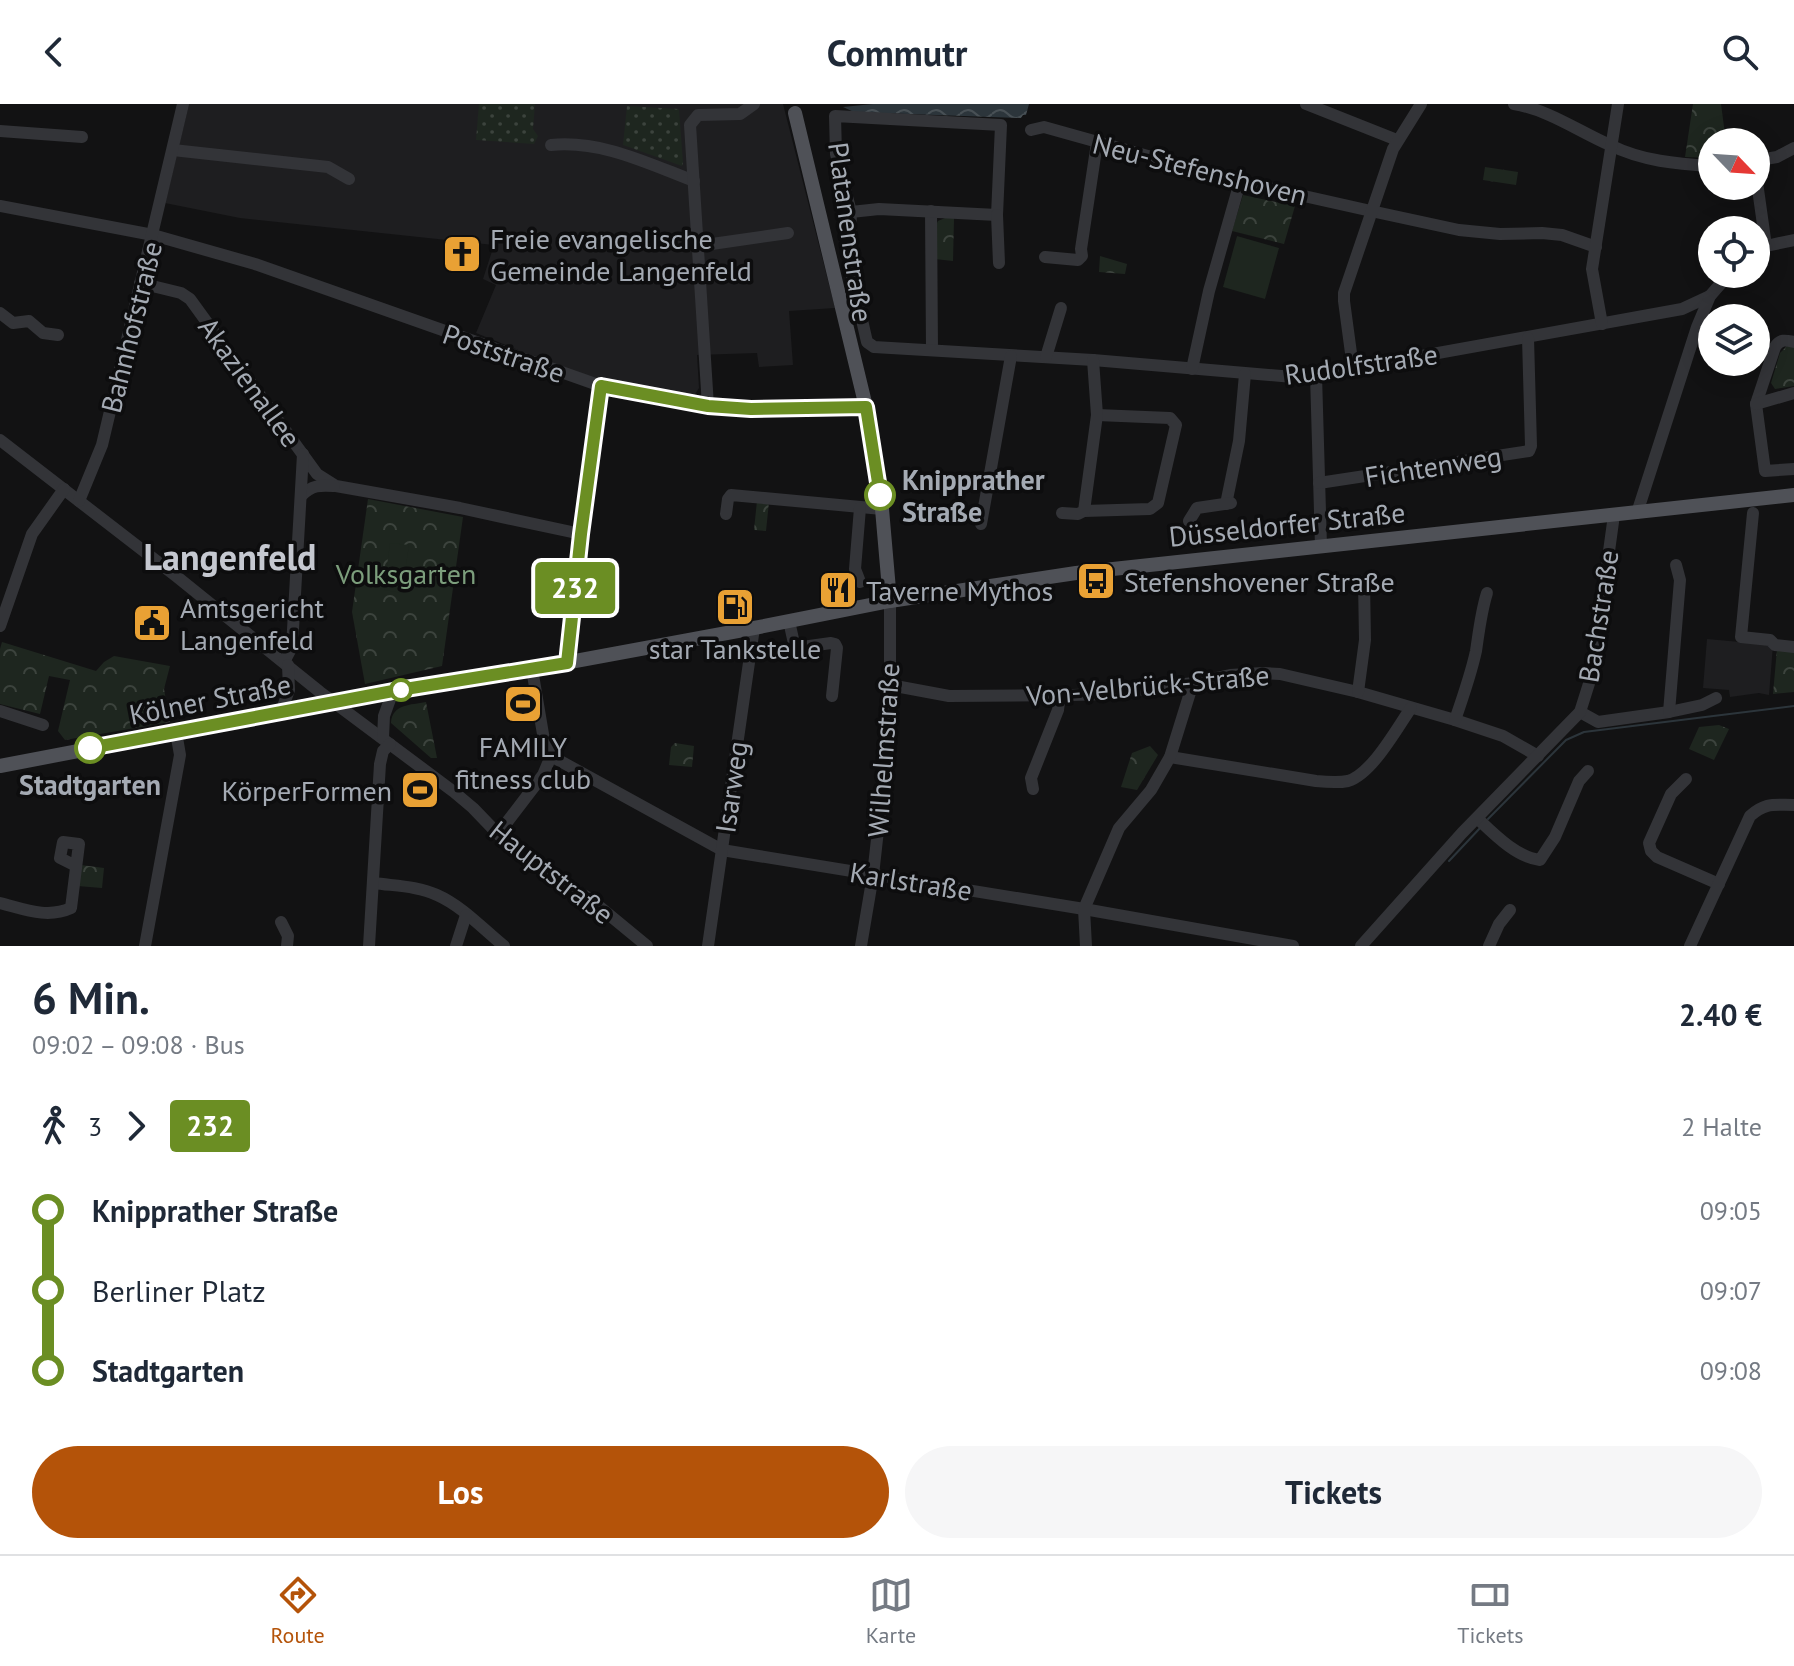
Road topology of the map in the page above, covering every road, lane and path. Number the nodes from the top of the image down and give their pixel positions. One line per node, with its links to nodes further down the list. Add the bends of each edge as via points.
1 (183, 104): 17 (street, Bahnhofstraße)
2 (754, 104): 21 (street, via 740,114 694,118)
3 (1306, 104): 12 (street)
4 (1421, 104): 12 (street)
5 (1514, 104): 15 (street, via 1540,110)
6 (1618, 104): 15 (street)
7 (832, 110): 26 (street, Platanenstraße, via 836,154); 27 (street, Platanenstraße, via 1001,125)
8 (795, 113): 60 (main road)
9 (1031, 130): 13 (street, Neu-Stefenshoven, via 1044,127)
10 (0, 131): 11 (street)
11 (82, 137)
12 (1397, 140): 25 (street)
13 (1097, 143): 25 (street, Neu-Stefenshoven); 34 (street, via 1082,256)
14 (551, 145): 21 (street, via 614,150)
15 (1612, 146): 19 (street, via 1660,162); 33 (street)
16 (1794, 148): 18 (street)
17 (173, 150): 20 (street, via 328,167); 29 (street, Bahnhofstraße)
18 (1770, 158)
19 (1698, 165)
20 (349, 179)
21 (694, 181): 31 (street)
22 (1238, 189): 53 (street)
23 (0, 206): 29 (street, Poststraße)
24 (931, 211): 26 (street); 27 (street); 47 (street)
25 (1371, 211): 33 (street, Neu-Stefenshoven, via 1459,230 1562,235); 52 (street, via 1344,293)
26 (851, 212): 47 (street, Platanenstraße, via 849,263 867,342 874,347)
27 (997, 215): 35 (street)
28 (788, 233): 31 (street)
29 (153, 235): 36 (street, Bahnhofstraße); 56 (street, Poststraße, via 255,264)
30 (1794, 240): 32 (street)
31 (698, 246): 59 (street)
32 (1770, 246)
33 (1596, 247): 42 (street, via 1592,269)
34 (1045, 257)
35 (999, 263)
36 (140, 283): 63 (street, Akazienallee, via 190,299); 70 (street, Bahnhofstraße, via 102,445)
37 (1717, 288): 38 (street)
38 (1710, 296): 40 (street, Rudolfstraße); 43 (street)
39 (1061, 308): 50 (street)
40 (1682, 309): 42 (street, Rudolfstraße); 43 (street, via 1694,315)
41 (0, 313): 44 (street, via 13,323 29,321 43,333)
42 (1602, 324): 45 (street, Rudolfstraße)
43 (1697, 327): 75 (street)
44 (58, 335)
45 (1528, 338): 52 (street, Rudolfstraße); 65 (street, Fichtenweg, via 1529,451)
46 (1794, 342): 58 (street, via 1784,340 1775,347)
47 (932, 350): 48 (street, Platanenstraße)
48 (990, 355): 49 (street, Rudolfstraße)
49 (1011, 356): 50 (street, Rudolfstraße); 80 (street)
50 (1046, 357): 51 (street, Rudolfstraße)
51 (1093, 360): 53 (street, Rudolfstraße); 61 (street)
52 (1353, 368): 55 (street, Rudolfstraße)
53 (1192, 369): 54 (street, Rudolfstraße)
54 (1245, 374): 55 (street, Rudolfstraße); 79 (street, via 1230,503 1197,508)
55 (1316, 375): 65 (street)
56 (601, 386): 59 (street, Poststraße); 81 (street)
57 (1794, 393): 58 (street)
58 (1756, 404): 64 (street, via 1765,471)
59 (708, 406): 60 (street, Poststraße)
60 (866, 407): 72 (main road)
61 (1097, 415): 73 (street); 73 (street, via 1170,418 1176,425 1158,503 1150,509)
62 (0, 440): 67 (street, Hauptstraße)
63 (303, 454): 66 (street, via 317,474); 69 (street, Akazienallee)
64 (1794, 469)
65 (1319, 483): 82 (street)
66 (336, 486): 69 (street, via 320,485); 81 (street)
67 (64, 489): 70 (street, Hauptstraße); 89 (street, via 32,534)
68 (1794, 495): 75 (main road, Düsseldorfer Straße)
69 (301, 496): 93 (street, Akazienallee, via 292,647)
70 (79, 501): 93 (street, Hauptstraße)
71 (860, 508): 72 (street); 77 (street, via 731,495); 85 (street, via 855,569)
72 (882, 509): 87 (main road)
73 (1084, 511): 74 (street)
74 (1062, 513)
75 (1637, 513): 78 (main road, Düsseldorfer Straße)
76 (1753, 513): 91 (street, via 1741,637)
77 (726, 514)
78 (1614, 515): 82 (main road, Düsseldorfer Straße); 106 (street, Bachstraße, via 1592,674)
79 (1189, 521)
80 (981, 524)
81 (581, 534): 92 (street)
82 (1321, 546): 87 (main road, Düsseldorfer Straße, via 1076,573)
83 (1676, 565): 107 (street, via 1680,580)
84 (1364, 581): 98 (street, via 1365,640)
85 (860, 582)
86 (1487, 593): 108 (street)
87 (890, 601): 88 (main road, Düsseldorfer Straße); 96 (street, Wilhelmstraße)
88 (789, 621): 90 (main road, Düsseldorfer Straße); 100 (street, via 795,648 835,644)
89 (0, 626)
90 (754, 628): 92 (main road, Düsseldorfer Straße); 122 (street, Isarweg)
91 (1794, 647)
92 (567, 663): 94 (main road, Düsseldorfer Straße)
93 (286, 664): 102 (street, Hauptstraße); 105 (street, via 289,690)
94 (532, 669): 97 (main road, Düsseldorfer Straße); 112 (street)
95 (1193, 683): 98 (street, Von-Velbrück-Straße, via 1272,673); 99 (street, Von-Velbrück-Straße); 114 (street)
96 (890, 685): 99 (street, Von-Velbrück-Straße, via 949,696); 124 (street, Wilhelmstraße)
97 (393, 691): 102 (main road, Düsseldorfer Straße); 111 (street, via 384,716)
98 (1358, 692): 103 (street, Von-Velbrück-Straße)
99 (1060, 695): 118 (street, via 1031,778)
100 (832, 696)
101 (1716, 698): 107 (street)
102 (335, 702): 105 (main road, Kölner Straße); 111 (street, Hauptstraße)
103 (1411, 708): 108 (street, Von-Velbrück-Straße); 114 (street, via 1375,759 1349,780 1316,781)
104 (0, 711): 109 (street)
105 (281, 712): 110 (main road, Kölner Straße)
106 (1580, 712): 107 (street, via 1598,722); 113 (street, Bachstraße)
107 (1669, 712)
108 (1455, 720): 113 (street, Von-Velbrück-Straße, via 1503,736)
109 (43, 725)
110 (176, 732): 115 (main road, Kölner Straße); 133 (street, via 180,755)
111 (386, 741): 121 (street, Hauptstraße); 125 (street, via 380,764)
112 (551, 756): 121 (street, via 543,775); 122 (street, Karlstraße)
113 (1538, 756): 120 (street, Bachstraße)
114 (1170, 757): 128 (street, via 1119,828)
115 (0, 766)
116 (1588, 771): 120 (street, via 1540,860 1529,859)
117 (1686, 779): 126 (street, via 1671,794 1649,843 1651,851)
118 (1033, 789)
119 (1794, 805): 126 (street, via 1766,806 1750,816)
120 (1477, 818): 143 (street, Bachstraße)
121 (498, 834): 138 (street, Hauptstraße)
122 (722, 850): 124 (street, Karlstraße); 139 (street, Isarweg)
123 (76, 866): 127 (street, via 71,908 45,914)
124 (873, 875): 128 (street, Karlstraße); 140 (street, Wilhelmstraße)
125 (374, 883): 130 (street, via 436,894); 135 (street)
126 (1719, 884): 145 (street)
127 (0, 903)
128 (1084, 909): 141 (street); 142 (street, Karlstraße)
129 (1510, 910): 144 (street)
130 (466, 915): 136 (street); 137 (street)
131 (281, 922): 134 (street)
132 (1347, 945): 143 (street)
133 (145, 946)
134 (287, 946)
135 (369, 946)
136 (456, 946)
137 (504, 946)
138 (647, 946)
139 (708, 946)
140 (861, 946)
141 (1086, 946)
142 (1293, 946)
143 (1359, 946)
144 (1489, 946)
145 (1690, 946)

